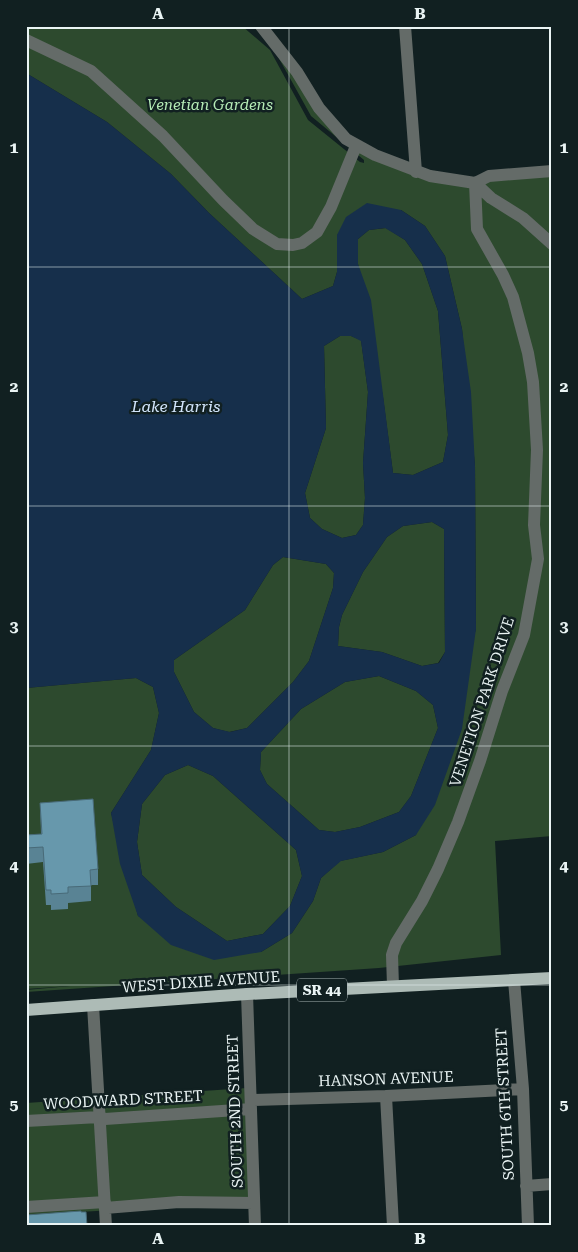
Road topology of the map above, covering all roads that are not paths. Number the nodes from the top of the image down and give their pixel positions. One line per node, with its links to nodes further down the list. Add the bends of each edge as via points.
1 (261, 26): 4 (street, via 337,130)
2 (405, 26): 5 (street)
3 (26, 40): 4 (street, via 91,71 164,136 253,229 277,244 294,245 317,232)
4 (356, 146): 5 (street)
5 (416, 172): 7 (street)
6 (550, 172): 7 (street, via 488,176)
7 (475, 183): 8 (street); 11 (street, VENETION PARK DRIVE, via 477,229 513,297 533,382 537,450 534,525 538,559 524,635 438,869 396,943 392,955)
8 (552, 244)
9 (552, 978): 10 (main road, WEST DIXIE AVENUE / SR 44)
10 (514, 980): 11 (main road, WEST DIXIE AVENUE / SR 44); 15 (street, SOUTH 6TH STREET)
11 (393, 986): 12 (main road, WEST DIXIE AVENUE / SR 44)
12 (247, 994): 13 (main road, WEST DIXIE AVENUE / SR 44); 17 (street, SOUTH 2ND STREET)
13 (93, 1005): 14 (main road, SR 44); 18 (street)
14 (26, 1010)
15 (523, 1089): 16 (street, HANSON AVENUE); 21 (street, SOUTH 6TH STREET)
16 (386, 1096): 17 (street, HANSON AVENUE); 27 (street)
17 (251, 1105): 18 (street, WOODWARD STREET, via 153,1117); 22 (street, SOUTH 2ND STREET)
18 (99, 1117): 19 (street, WOODWARD STREET); 23 (street)
19 (26, 1121)
20 (552, 1184): 21 (street)
21 (526, 1186): 28 (street, SOUTH 6TH STREET)
22 (254, 1203): 23 (street); 26 (street, SOUTH 2ND STREET)
23 (105, 1205): 24 (street); 25 (street)
24 (26, 1207)
25 (106, 1226)
26 (255, 1226)
27 (393, 1226)
28 (528, 1226)

